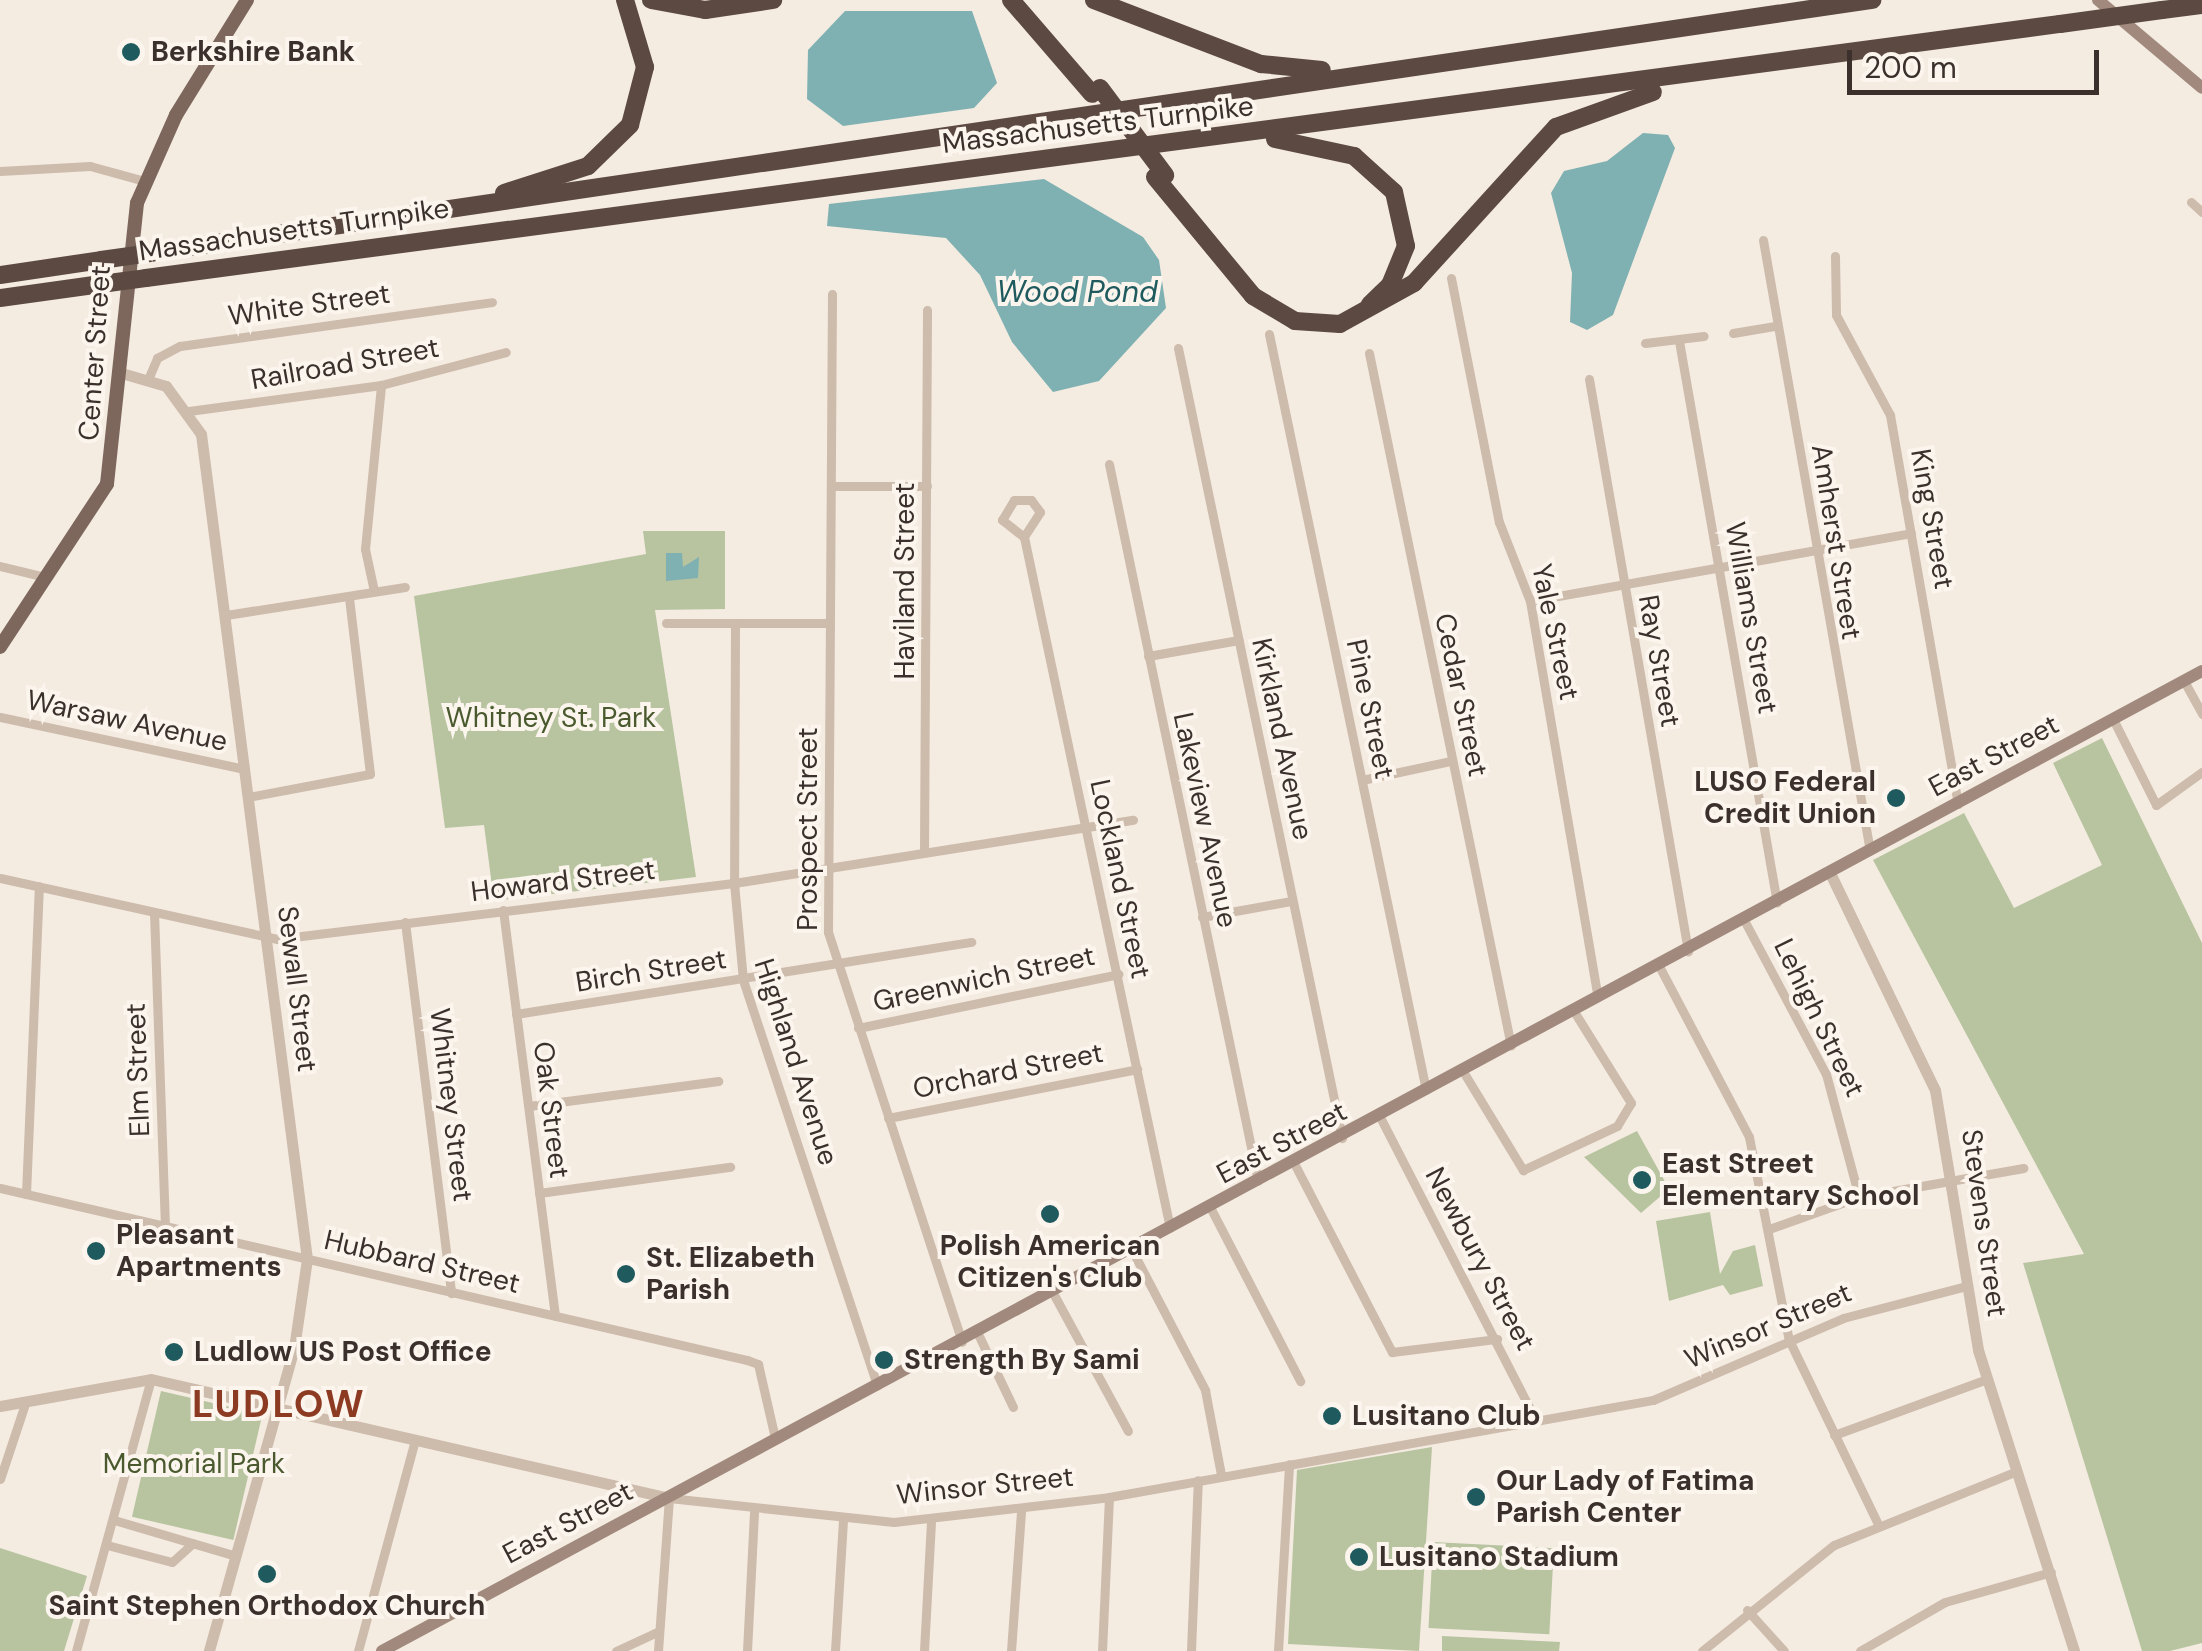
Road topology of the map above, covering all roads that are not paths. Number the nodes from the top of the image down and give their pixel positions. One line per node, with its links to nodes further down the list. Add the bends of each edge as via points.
1 (247, 0): 18 (main road, Center Street)
2 (624, 0): 21 (highway, via 642,32 644,83 630,125 601,157 534,186)
3 (651, 0): 4 (highway, via 705,10)
4 (772, 0)
5 (1011, 0): 14 (highway)
6 (1030, 0): 14 (highway)
7 (1094, 0): 11 (highway, via 1285,69)
8 (1872, 0): 11 (highway, Massachusetts Turnpike)
9 (2098, 0): 13 (main road)
10 (2202, 5): 12 (highway, Massachusetts Turnpike, bridge)
11 (1506, 52): 21 (highway, Massachusetts Turnpike)
12 (1867, 52): 15 (highway, Massachusetts Turnpike); 17 (highway, via 1575,116 1537,141 1414,284 1340,324 1295,320 1252,296)
13 (2202, 88)
14 (1096, 91): 17 (highway, bridge)
15 (1180, 144): 17 (highway, via 1274,138 1354,156 1401,205 1401,268 1378,300 1347,313 1287,311 1253,288); 27 (highway, Massachusetts Turnpike, bridge)
16 (0, 171): 18 (street, via 76,165)
17 (1160, 176)
18 (145, 181): 39 (main road, Center Street, via 125,264)
19 (2191, 202): 20 (street)
20 (2202, 212)
21 (303, 232): 24 (highway, Massachusetts Turnpike, bridge)
22 (1763, 240): 30 (street, Amherst Street)
23 (1835, 256): 47 (street, King Street, via 1836,315 1882,386)
24 (0, 275)
25 (1451, 278): 57 (street, Yale Street, via 1498,522)
26 (832, 294): 45 (street, Prospect Street)
27 (0, 298)
28 (492, 302): 40 (street, White Street, via 180,346 157,358)
29 (927, 310): 46 (street, Haviland Street)
30 (1776, 326): 31 (street); 49 (street, Amherst Street)
31 (1733, 333)
32 (1269, 334): 73 (street, Pine Street)
33 (1704, 336): 34 (street)
34 (1679, 341): 35 (street); 51 (street, Williams Street)
35 (1645, 343)
36 (1178, 348): 62 (street, Kirkland Avenue)
37 (506, 352): 42 (street, Railroad Street)
38 (1368, 353): 70 (street, Cedar Street)
39 (118, 372): 40 (street); 52 (main road, Center Street, via 107,484)
40 (149, 378): 43 (street)
41 (1588, 378): 53 (street, Ray Street)
42 (381, 385): 43 (street, Railroad Street); 55 (street, via 365,549)
43 (189, 411): 58 (street, Sewall Street, via 202,434)
44 (1110, 464): 64 (street, Lakeview Avenue)
45 (832, 486): 46 (street); 61 (street, Prospect Street)
46 (927, 486): 78 (street, Haviland Street)
47 (1912, 533): 49 (street); 75 (street, King Street)
48 (1024, 538): 48 (street, Lockland Street, via 1040,521 1023,498 1002,520); 77 (street, Lockland Street)
49 (1815, 550): 51 (street); 79 (street, Amherst Street)
50 (0, 566): 52 (street)
51 (1719, 568): 53 (street); 86 (street, Williams Street)
52 (45, 578): 63 (main road, Center Street)
53 (1622, 583): 57 (street); 94 (street, Ray Street)
54 (405, 587): 55 (street)
55 (374, 590): 56 (street)
56 (349, 598): 58 (street); 74 (street, via 370,774)
57 (1530, 601): 99 (street, Yale Street)
58 (226, 616): 71 (street, Sewall Street)
59 (666, 623): 60 (street)
60 (736, 623): 61 (street); 83 (street, Highland Avenue)
61 (830, 623): 80 (street, Prospect Street)
62 (1238, 640): 64 (street); 85 (street, Kirkland Avenue)
63 (0, 646)
64 (1148, 656): 89 (street, Lakeview Avenue)
65 (2202, 671): 66 (main road, East Street)
66 (2184, 681): 67 (street); 69 (main road, East Street)
67 (2202, 714)
68 (0, 717): 71 (street, Warsaw Avenue)
69 (2113, 719): 72 (street, via 2156,805); 75 (main road, East Street)
70 (1451, 761): 73 (street); 103 (street, Cedar Street)
71 (245, 769): 74 (street, Sewall Street)
72 (2202, 772)
73 (1362, 780): 107 (street, Pine Street)
74 (248, 797): 92 (street, Sewall Street)
75 (1958, 804): 79 (main road, East Street)
76 (1133, 820): 77 (street, Howard Street)
77 (1088, 826): 78 (street, Howard Street); 97 (street, Lockland Street)
78 (924, 851): 80 (street, Howard Street)
79 (1870, 851): 81 (main road, East Street)
80 (828, 866): 83 (street, Howard Street); 95 (street, Prospect Street)
81 (1830, 874): 86 (main road, East Street); 115 (street, Stevens Street, via 1918,1041)
82 (0, 878): 84 (street, Howard Street)
83 (734, 884): 87 (street, Howard Street); 98 (street, Highland Avenue)
84 (39, 886): 88 (street, Howard Street); 119 (street)
85 (1292, 901): 89 (street); 111 (street, Kirkland Avenue)
86 (1778, 903): 90 (main road, East Street)
87 (503, 910): 91 (street, Howard Street); 101 (street, Oak Street)
88 (154, 912): 92 (street, Howard Street); 122 (street, Elm Street)
89 (1202, 917): 116 (street, Lakeview Avenue)
90 (1744, 920): 94 (main road, East Street); 120 (street, Lehigh Street, via 1840,1106)
91 (405, 922): 92 (street, Howard Street); 128 (street, Whitney Street)
92 (265, 937): 126 (street, Sewall Street)
93 (971, 942): 95 (street, Birch Street)
94 (1688, 950): 96 (main road, East Street)
95 (838, 964): 98 (street, Birch Street); 102 (street, Prospect Street)
96 (1659, 966): 99 (main road, East Street); 123 (street, via 1748,1137)
97 (1118, 974): 102 (street, Greenwich Street); 104 (street, Lockland Street)
98 (743, 980): 101 (street, Birch Street); 138 (street, Highland Avenue)
99 (1598, 1000): 100 (main road, East Street)
100 (1575, 1013): 103 (main road, East Street); 105 (street, via 1631,1111 1523,1170)
101 (516, 1014): 108 (street, Oak Street)
102 (858, 1028): 109 (street, Prospect Street)
103 (1511, 1046): 105 (main road, East Street)
104 (1137, 1068): 109 (street, Orchard Street); 124 (street, Lockland Street)
105 (1464, 1073): 107 (main road, East Street)
106 (718, 1081): 108 (street)
107 (1427, 1093): 110 (main road, East Street)
108 (528, 1106): 118 (street, Oak Street)
109 (888, 1118): 134 (street, Prospect Street)
110 (1382, 1119): 111 (main road, East Street); 132 (street, Newbury Street)
111 (1342, 1140): 112 (main road, East Street)
112 (1294, 1165): 116 (main road, East Street); 132 (street, via 1392,1352 1403,1356)
113 (730, 1167): 118 (street)
114 (2024, 1168): 115 (street)
115 (1953, 1179): 120 (street); 127 (street, Stevens Street)
116 (1258, 1184): 121 (main road, East Street)
117 (0, 1188): 119 (street, Hubbard Street)
118 (539, 1192): 130 (street, Oak Street)
119 (26, 1194): 122 (street, Hubbard Street)
120 (1859, 1198): 123 (street)
121 (1211, 1209): 124 (main road, East Street); 137 (street)
122 (165, 1227): 126 (street, Hubbard Street)
123 (1769, 1229): 133 (street)
124 (1171, 1230): 125 (main road, East Street)
125 (1133, 1252): 129 (main road, East Street); 150 (street, via 1205,1390)
126 (307, 1258): 128 (street, Hubbard Street); 142 (street, Sewall Street)
127 (1963, 1287): 133 (street, Winsor Street); 135 (street, Stevens Street)
128 (451, 1293): 130 (street, Hubbard Street)
129 (1053, 1293): 131 (main road, East Street); 144 (street)
130 (555, 1316): 146 (street, Hubbard Street, via 758,1364)
131 (978, 1334): 134 (main road, East Street); 141 (street)
132 (1497, 1339): 143 (street, Newbury Street)
133 (1788, 1340): 143 (street, Winsor Street, via 1670,1394); 145 (street)
134 (962, 1342): 138 (main road, East Street)
135 (1987, 1379): 145 (street); 149 (street, Stevens Street)
136 (151, 1380): 139 (street, Winsor Street); 142 (street, Winsor Street); 157 (street)
137 (1300, 1381)
138 (877, 1385): 146 (main road, East Street)
139 (26, 1401): 140 (street, Winsor Street); 151 (street)
140 (0, 1406)
141 (1013, 1406)
142 (278, 1408): 147 (street, Winsor Street); 163 (street, Sewall Street)
143 (1536, 1421): 148 (street, Winsor Street)
144 (1128, 1430)
145 (1834, 1435): 160 (street)
146 (775, 1438): 154 (main road, East Street)
147 (416, 1440): 154 (street, Winsor Street); 169 (street)
148 (1289, 1464): 150 (street, Winsor Street); 179 (street)
149 (2017, 1472): 160 (street); 164 (street, Stevens Street)
150 (1221, 1474): 152 (street, Winsor Street)
151 (0, 1479)
152 (1198, 1480): 153 (street, Winsor Street); 178 (street)
153 (1109, 1497): 155 (street, Winsor Street); 177 (street)
154 (669, 1498): 156 (street, Winsor Street); 166 (street); 170 (main road, East Street)
155 (1020, 1510): 158 (street, Winsor Street); 176 (street)
156 (754, 1512): 159 (street, Winsor Street); 173 (street)
157 (114, 1520): 161 (street); 162 (street)
158 (931, 1520): 159 (street, Winsor Street); 175 (street)
159 (843, 1521): 174 (street)
160 (1877, 1522): 165 (street)
161 (193, 1543): 162 (street, via 172,1562); 163 (street)
162 (107, 1545): 167 (street)
163 (236, 1556): 168 (street, Sewall Street)
164 (2051, 1572): 182 (street, via 1945,1602); 183 (street, Stevens Street)
165 (1748, 1610): 180 (street); 181 (street)
166 (659, 1632): 171 (street); 172 (street)
167 (76, 1651)
168 (209, 1651)
169 (358, 1651)
170 (382, 1651)
171 (616, 1651)
172 (658, 1651)
173 (747, 1651)
174 (836, 1651)
175 (924, 1651)
176 (1011, 1651)
177 (1102, 1651)
178 (1191, 1651)
179 (1278, 1651)
180 (1702, 1651)
181 (1784, 1651)
182 (1860, 1651)
183 (2074, 1651)

